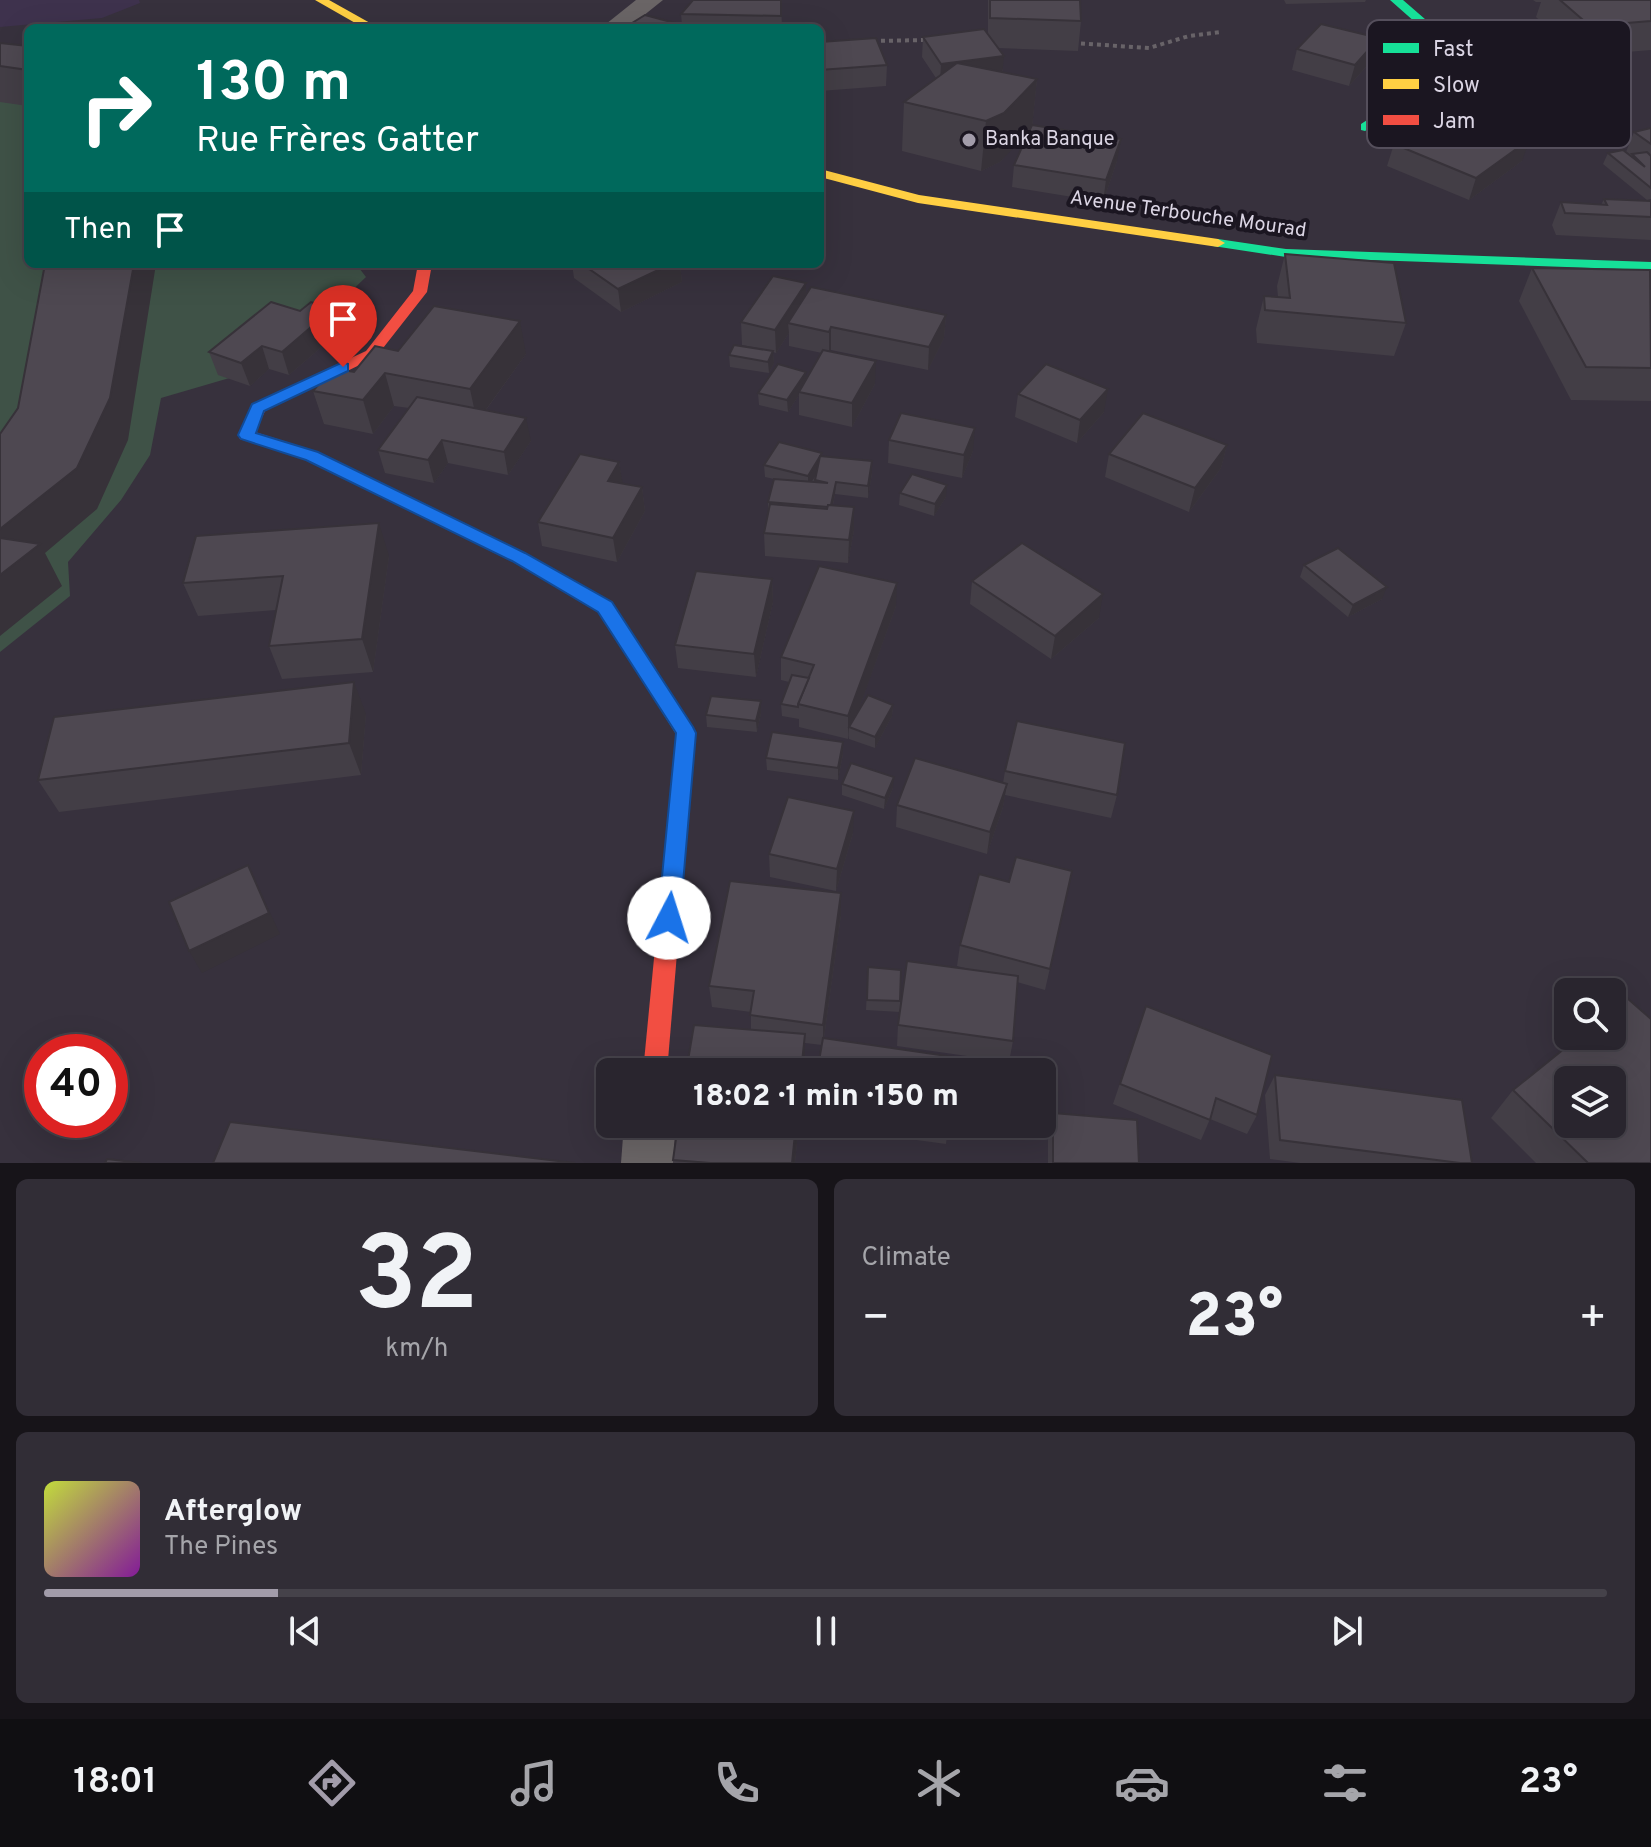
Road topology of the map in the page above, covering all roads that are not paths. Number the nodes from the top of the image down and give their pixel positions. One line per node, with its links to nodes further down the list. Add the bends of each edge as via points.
1 (321, 0): 5 (street)
2 (651, 0): 6 (street)
3 (1396, 0): 4 (street)
4 (1420, 20)
5 (366, 24)
6 (618, 24)
7 (824, 174): 8 (street, Avenue Terbouche Mourad, via 918,199 1286,253)
8 (1651, 266)
9 (424, 268): 10 (street, via 420,292 371,354 258,408 246,435 312,456 519,557 605,607 686,733)
10 (656, 1058)
11 (649, 1138): 12 (street)
12 (647, 1163)

